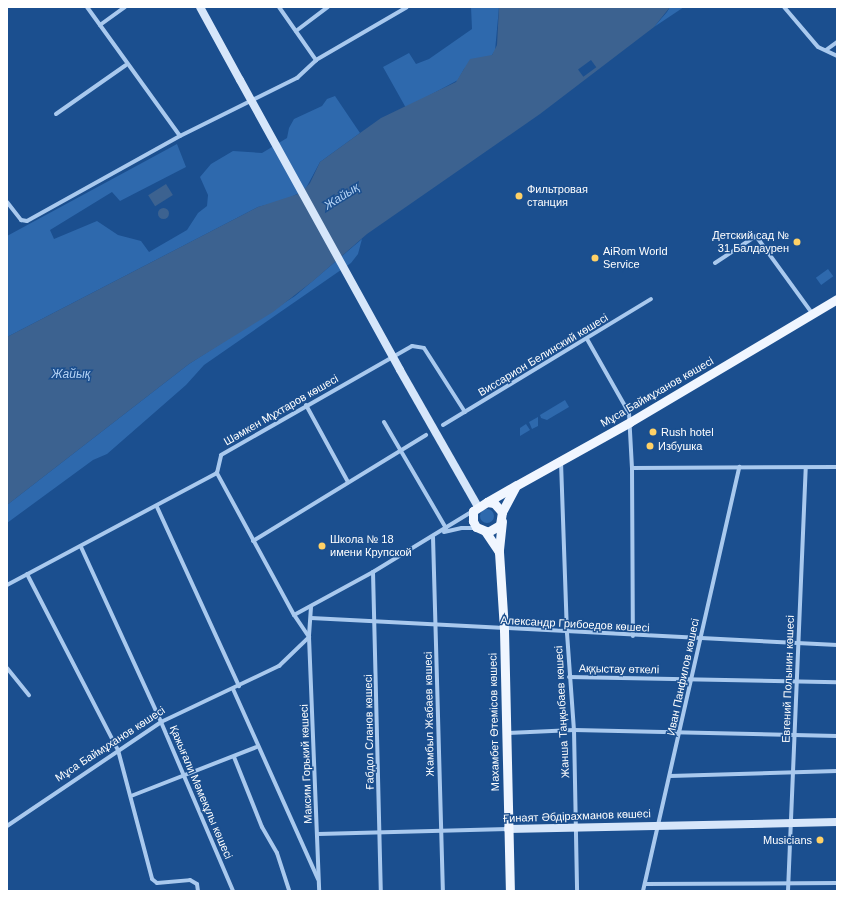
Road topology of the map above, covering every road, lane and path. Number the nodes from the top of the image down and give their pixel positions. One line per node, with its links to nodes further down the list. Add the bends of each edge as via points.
1 (87, 7): 8 (street)
2 (125, 7): 8 (street)
3 (200, 7): 40 (main road, bridge)
4 (279, 7): 9 (street)
5 (328, 7): 9 (street)
6 (407, 7): 13 (street)
7 (784, 7): 11 (street, via 818,47)
8 (100, 25): 14 (street)
9 (296, 30): 13 (street)
10 (837, 42): 11 (street)
11 (826, 50): 12 (street)
12 (837, 56)
13 (316, 60): 16 (street, via 296,78)
14 (126, 65): 15 (street); 16 (street)
15 (56, 114)
16 (180, 136): 17 (street, via 24,221)
17 (7, 202)
18 (715, 263): 21 (street, via 756,236)
19 (651, 299): 22 (street, Виссарион Белинский көшесі)
20 (837, 299): 21 (main road, Мұса Баймұханов көшесі)
21 (812, 313): 26 (main road, Мұса Баймұханов көшесі)
22 (586, 339): 24 (street, Виссарион Белинский көшесі); 26 (street, via 629,413)
23 (306, 405): 24 (street, Шәмкен Мұхтаров көшесі, via 416,345 424,348); 35 (street, Шәмкен Мұхтаров көшесі, via 221,455); 36 (street)
24 (465, 412): 27 (street, Виссарион Белинский көшесі)
25 (384, 422): 29 (street)
26 (630, 422): 30 (main road, Мұса Баймұханов көшесі); 33 (street)
27 (444, 425)
28 (426, 435): 29 (street)
29 (400, 450): 36 (street); 43 (street)
30 (561, 461): 37 (main road, Мұса Баймұханов көшесі); 59 (street, Жанша Таңқыбаев көшесі)
31 (739, 467): 33 (street); 34 (street); 62 (street, Иван Панфилов көшесі)
32 (837, 467): 34 (street)
33 (632, 468): 60 (street)
34 (806, 468): 63 (street, Евгений Полынин көшесі)
35 (217, 473): 39 (street); 47 (street)
36 (348, 482): 47 (street)
37 (517, 485): 38 (main road, Мұса Баймұханов көшесі); 41 (main road)
38 (487, 502): 40 (main road); 41 (main road, via 494,503)
39 (157, 507): 48 (street); 70 (street)
40 (476, 509): 43 (street); 44 (main road, via 473,521)
41 (502, 512): 42 (main road, Махамбет Өтемісов көшесі)
42 (502, 521): 44 (main road, via 494,530); 49 (main road, Махамбет Өтемісов көшесі)
43 (446, 528): 45 (street)
44 (482, 530): 45 (street, via 462,528); 49 (main road)
45 (438, 534): 46 (street)
46 (433, 537): 50 (street); 57 (street, Жамбыл Жабаев көшесі)
47 (253, 541): 54 (street)
48 (81, 548): 51 (street); 73 (street, Қажығали Мәмекұлы көшесі)
49 (499, 552): 58 (main road, Махамбет Өтемісов көшесі)
50 (373, 572): 53 (street); 56 (street, Ғабдол Сланов көшесі)
51 (27, 574): 52 (street); 80 (street)
52 (7, 585)
53 (311, 607): 54 (street); 55 (street, Максим Горький көшесі)
54 (294, 615): 61 (street)
55 (311, 618): 56 (street, Александр Грибоедов көшесі); 61 (street, Максим Горький көшесі)
56 (375, 622): 57 (street, Александр Грибоедов көшесі); 94 (street, Ғабдол Сланов көшесі)
57 (436, 626): 58 (street, Александр Грибоедов көшесі); 93 (street, Жамбыл Жабаев көшесі)
58 (504, 630): 59 (street, Александр Грибоедов көшесі); 76 (main road, Махамбет Өтемісов көшесі)
59 (567, 632): 60 (street, Александр Грибоедов көшесі); 66 (street, Жанша Таңқыбаев көшесі)
60 (633, 636): 62 (street, Александр Грибоедов көшесі)
61 (309, 637): 70 (street, Мұса Баймұханов көшесі, via 279,666); 95 (street, Максим Горький көшесі)
62 (700, 639): 63 (street, Александр Грибоедов көшесі); 67 (street, Иван Панфилов көшесі)
63 (798, 644): 64 (street, Александр Грибоедов көшесі); 68 (street, Евгений Полынин көшесі)
64 (837, 645)
65 (7, 668): 72 (street)
66 (569, 677): 67 (street, Аққыстау өткелі); 74 (street, Жанша Таңқыбаев көшесі)
67 (692, 679): 68 (street, Аққыстау өткелі); 75 (street, Иван Панфилов көшесі)
68 (797, 681): 69 (street, Аққыстау өткелі); 77 (street, Евгений Полынин көшесі)
69 (837, 682)
70 (239, 686): 71 (street, Мұса Баймұханов көшесі)
71 (233, 689): 73 (street, Мұса Баймұханов көшесі); 79 (street)
72 (30, 695)
73 (161, 722): 80 (street, Мұса Баймұханов көшесі); 84 (street, Қажығали Мәмекұлы көшесі)
74 (574, 730): 75 (street); 76 (street); 91 (street, Жанша Таңқыбаев көшесі)
75 (680, 732): 77 (street); 85 (street, Иван Панфилов көшесі)
76 (506, 733): 92 (main road, Махамбет Өтемісов көшесі)
77 (794, 736): 78 (street); 83 (street, Евгений Полынин көшесі)
78 (837, 736)
79 (258, 747): 81 (street); 96 (street)
80 (118, 750): 86 (street); 90 (street, Мұса Баймұханов көшесі)
81 (234, 757): 84 (street); 102 (street, via 262,827 277,853)
82 (837, 771): 83 (street)
83 (793, 772): 85 (street); 87 (street, Евгений Полынин көшесі)
84 (184, 776): 86 (street); 101 (street, Қажығали Мәмекұлы көшесі)
85 (670, 776): 89 (street, Иван Панфилов көшесі)
86 (131, 796): 100 (street, via 152,879 156,883 190,880 196,884)
87 (790, 822): 88 (main road, Ғинаят Әбдірахманов көшесі); 89 (main road, Ғинаят Әбдірахманов көшесі); 98 (street, Евгений Полынин көшесі)
88 (837, 822)
89 (659, 825): 91 (main road, Ғинаят Әбдірахманов көшесі); 97 (street, Иван Панфилов көшесі)
90 (7, 826)
91 (575, 827): 92 (main road, Ғинаят Әбдірахманов көшесі); 107 (street, Жанша Таңқыбаев көшесі)
92 (508, 829): 93 (street, Ғинаят Әбдірахманов көшесі); 106 (main road, Махамбет Өтемісов көшесі)
93 (440, 831): 94 (street, Ғинаят Әбдірахманов көшесі); 105 (street, Жамбыл Жабаев көшесі)
94 (380, 832): 95 (street, Ғинаят Әбдірахманов көшесі); 104 (street, Ғабдол Сланов көшесі)
95 (318, 834): 96 (street, Максим Горький көшесі)
96 (319, 881): 103 (street, Максим Горький көшесі)
97 (645, 884): 98 (street); 108 (street, Иван Панфилов көшесі)
98 (788, 884): 99 (street); 109 (street, Евгений Полынин көшесі)
99 (837, 884)
100 (198, 891)
101 (233, 891)
102 (289, 891)
103 (319, 891)
104 (381, 891)
105 (443, 891)
106 (510, 891)
107 (577, 891)
108 (643, 891)
109 (788, 891)

